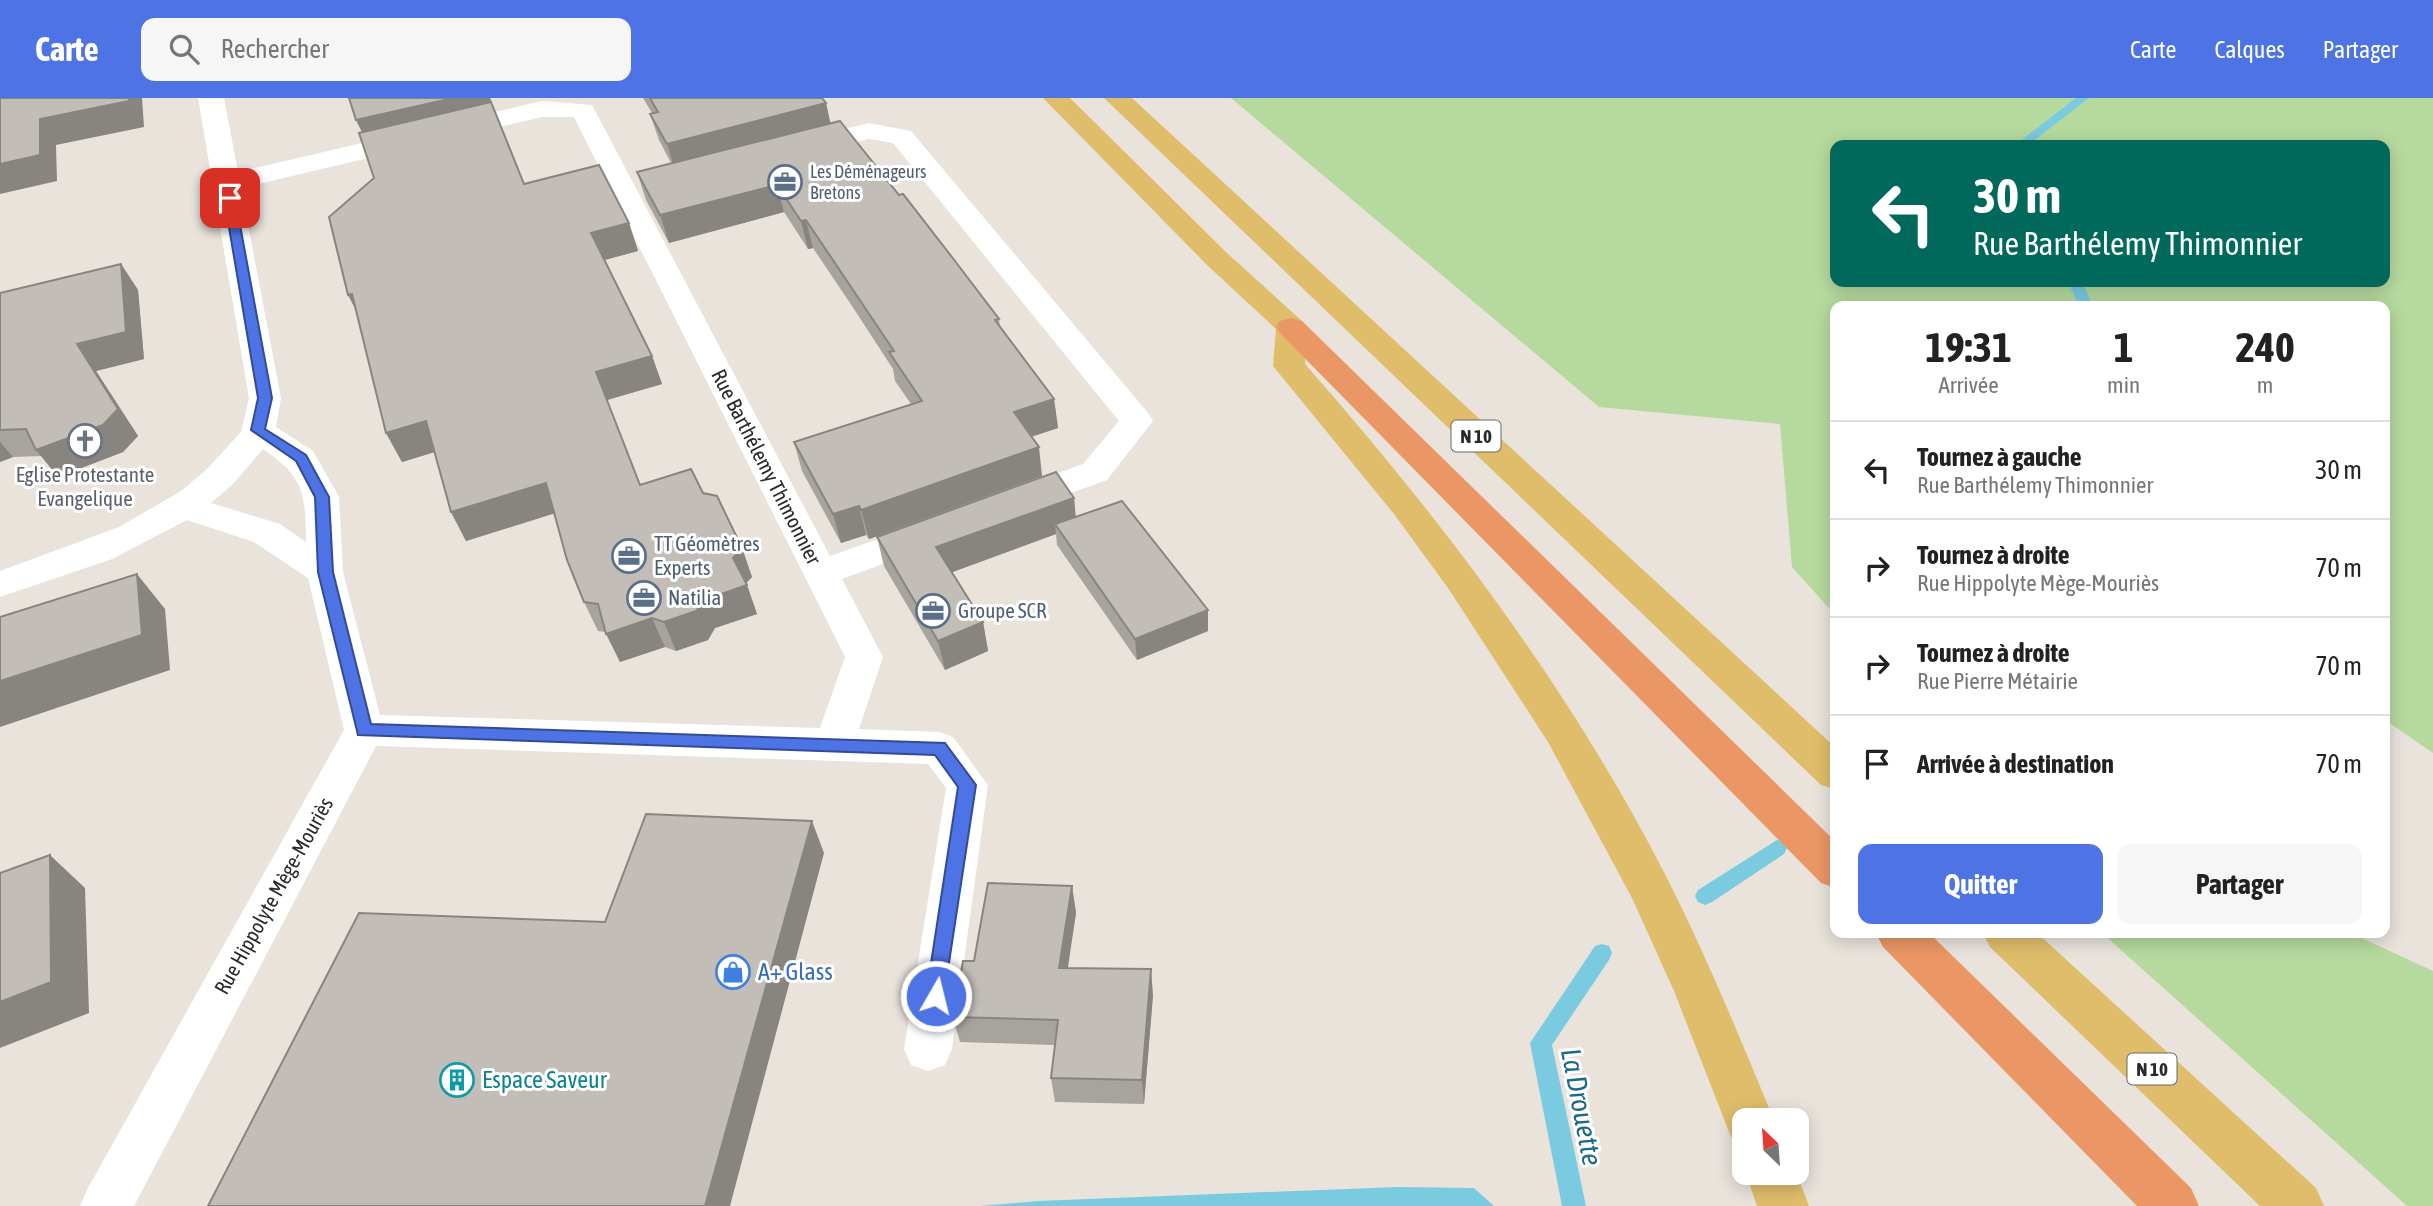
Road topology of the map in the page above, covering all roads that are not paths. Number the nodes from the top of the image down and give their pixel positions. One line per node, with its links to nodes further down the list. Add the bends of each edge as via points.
1 (211, 98): 5 (street)
2 (1056, 98): 6 (main road, N 10, via 1217,260)
3 (1118, 98): 16 (main road, N 10)
4 (776, 155): 9 (street, via 869,131 902,137 1137,421 1095,472)
5 (227, 183): 7 (street, via 265,398); 12 (street, Rue Barthélemy Thimonnier, via 542,109 583,110 642,190)
6 (1291, 327): 17 (highway, N 10); 21 (main road, via 1289,366 1431,537 1556,719 1623,838 1689,972)
7 (258, 430): 8 (street, via 227,472); 11 (street, via 301,458 322,497)
8 (183, 506): 11 (street, via 267,533); 13 (street, via 124,539)
9 (990, 510)
10 (951, 525): 12 (street)
11 (325, 572): 14 (street)
12 (820, 573): 15 (street, Rue Barthélemy Thimonnier, via 864,657)
13 (0, 584)
14 (364, 730): 15 (street); 23 (street, Rue Hippolyte Mège-Mouriès)
15 (834, 745): 20 (street, via 939,748 967,785)
16 (1830, 768)
17 (1830, 864)
18 (1904, 938): 25 (highway)
19 (2011, 938): 26 (main road, N 10)
20 (928, 1049)
21 (1744, 1108)
22 (1775, 1185): 24 (main road)
23 (106, 1206)
24 (1783, 1206)
25 (2173, 1206)
26 (2298, 1206)

